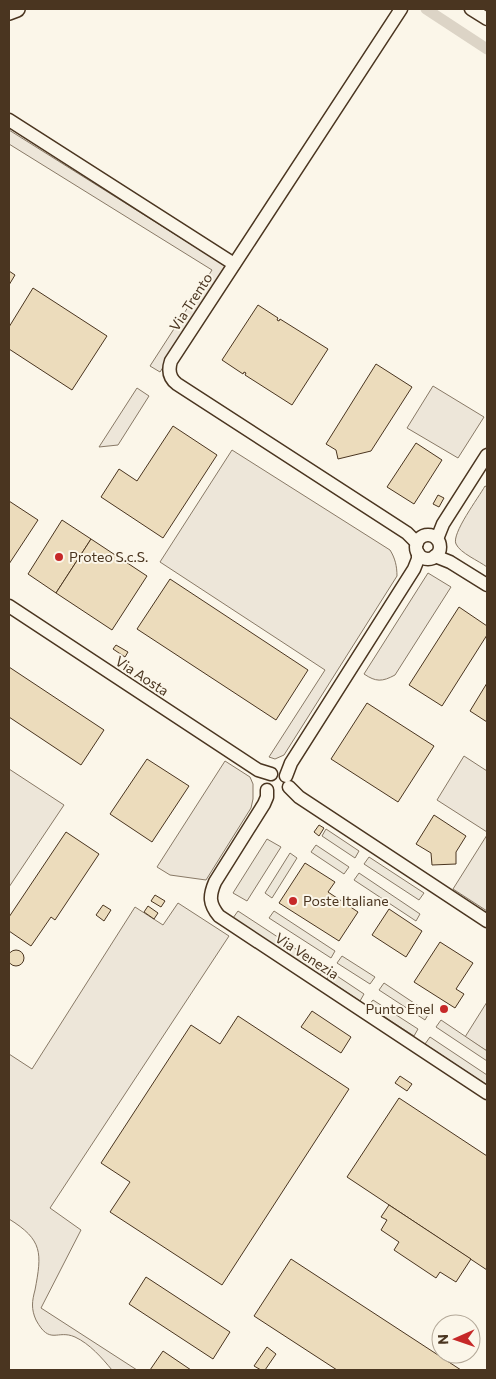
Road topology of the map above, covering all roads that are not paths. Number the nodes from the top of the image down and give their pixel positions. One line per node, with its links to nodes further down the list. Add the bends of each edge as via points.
1 (17, 9): 4 (main road)
2 (402, 9): 7 (street, Via Trento)
3 (471, 9): 5 (street)
4 (9, 12)
5 (487, 20)
6 (9, 120): 7 (street)
7 (234, 264): 9 (street, Via Trento, via 171,361 171,377 177,384)
8 (487, 454): 9 (street)
9 (428, 546): 10 (street, Via Trento); 12 (street, Via Venezia)
10 (487, 585)
11 (9, 606): 12 (street, Via Aosta)
12 (277, 783): 13 (street, Via Aosta); 14 (street, Via Venezia, via 215,882 211,891 213,908 219,916)
13 (487, 921)
14 (487, 1093)

